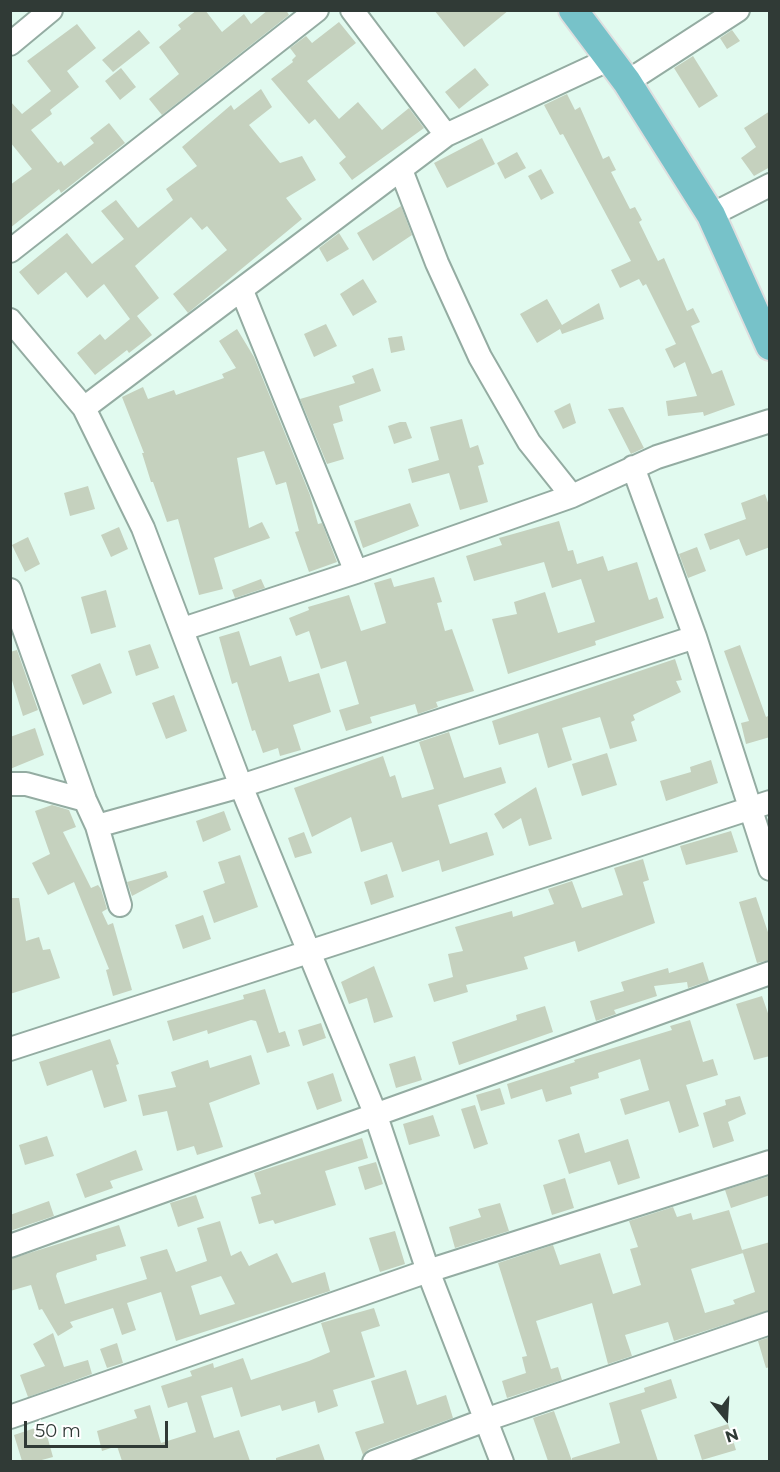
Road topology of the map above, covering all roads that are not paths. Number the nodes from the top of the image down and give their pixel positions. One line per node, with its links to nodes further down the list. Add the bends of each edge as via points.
1 (51, 10): 6 (street)
2 (317, 10): 13 (street)
3 (352, 10): 9 (street)
4 (573, 10): 7 (main road)
5 (738, 10): 8 (street)
6 (10, 44)
7 (610, 59): 8 (main road); 9 (street)
8 (627, 82): 12 (main road)
9 (446, 135): 10 (street)
10 (400, 170): 14 (street); 20 (street, via 480,357 529,442)
11 (770, 184): 12 (street)
12 (711, 215): 16 (main road)
13 (10, 251)
14 (242, 291): 17 (street); 21 (street)
15 (10, 320): 17 (street)
16 (770, 346)
17 (84, 408): 23 (street, via 143,528)
18 (770, 421): 19 (street)
19 (633, 467): 20 (street); 24 (street)
20 (573, 496): 21 (street)
21 (356, 572): 23 (street)
22 (10, 590): 27 (street)
23 (183, 629): 26 (street)
24 (695, 637): 26 (street); 28 (street)
25 (10, 784): 27 (street, via 27,784)
26 (241, 786): 29 (street); 32 (street)
27 (85, 800): 29 (street)
28 (759, 805): 30 (street); 32 (street)
29 (97, 826): 31 (street)
30 (770, 868)
31 (120, 905)
32 (309, 952): 34 (street); 35 (street)
33 (770, 973): 35 (street)
34 (10, 1049)
35 (375, 1113): 37 (street); 38 (street)
36 (770, 1162): 38 (street)
37 (10, 1246)
38 (428, 1271): 40 (street); 41 (street)
39 (770, 1323): 41 (street)
40 (10, 1417)
41 (488, 1419): 42 (street); 43 (street)
42 (374, 1461)
43 (502, 1461)

